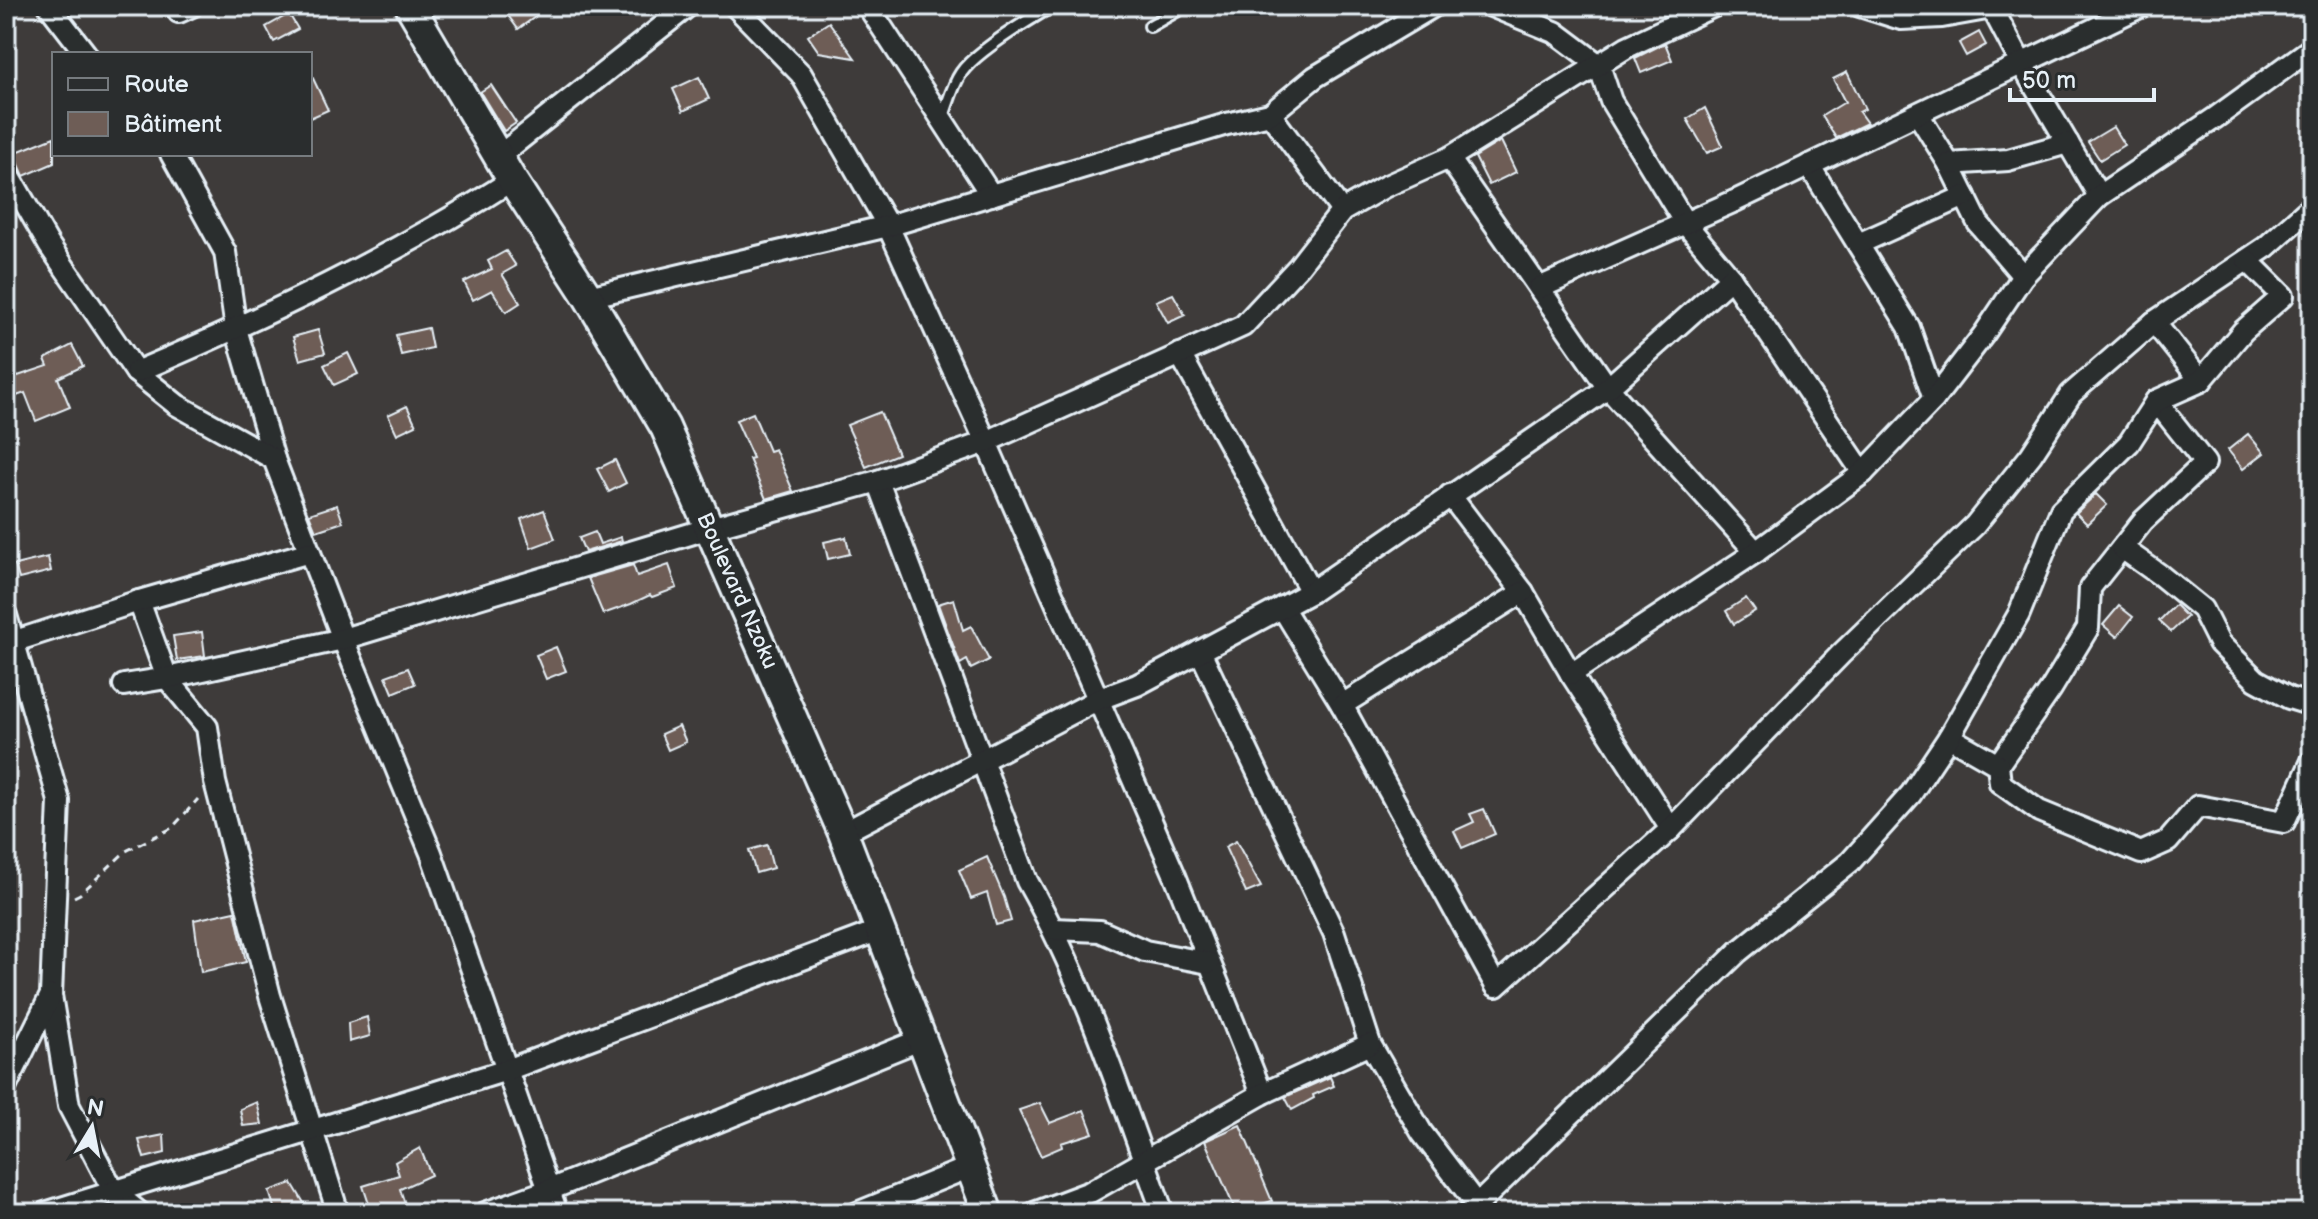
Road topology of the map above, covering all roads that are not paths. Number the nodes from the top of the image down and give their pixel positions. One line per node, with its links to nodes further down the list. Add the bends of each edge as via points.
1 (49, 6): 15 (street)
2 (410, 6): 26 (street, Boulevard Nzoku)
3 (688, 6): 26 (street)
4 (735, 6): 34 (street, via 801,74)
5 (868, 6): 20 (street)
6 (1052, 6): 20 (lane, via 972,61 961,73)
7 (1185, 6): 13 (lane)
8 (1434, 6): 18 (street, via 1315,77)
9 (1491, 6): 16 (street, via 1555,32)
10 (1714, 6): 16 (street)
11 (1860, 6): 17 (street, via 1901,19 1992,8)
12 (2142, 6): 17 (street)
13 (1150, 26)
14 (2312, 48): 30 (street)
15 (84, 52)
16 (1599, 65): 23 (street); 33 (street, via 1611,101)
17 (2022, 65): 19 (street); 21 (street)
18 (1270, 114): 28 (street); 32 (street)
19 (1918, 114): 24 (street); 25 (street)
20 (942, 119): 28 (street)
21 (2068, 143): 24 (street, via 2008,160); 30 (street)
22 (172, 156): 42 (street, via 225,252)
23 (1449, 158): 32 (street); 39 (street)
24 (1949, 164): 29 (street)
25 (1809, 165): 33 (street); 35 (street)
26 (505, 168): 40 (street, Boulevard Nzoku); 42 (street, via 417,237)
27 (6, 170): 44 (street, via 49,245)
28 (991, 195): 34 (street)
29 (1965, 196): 35 (street); 37 (street, via 1978,223)
30 (2099, 196): 37 (street)
31 (2312, 206): 36 (street)
32 (1342, 211): 43 (street, via 1243,326)
33 (1685, 223): 38 (street); 39 (street)
34 (888, 226): 40 (street); 49 (street)
35 (1858, 244): 47 (street, via 1909,327)
36 (2247, 260): 41 (street); 45 (street, via 2283,296 2243,331)
37 (2023, 276): 47 (street)
38 (1731, 278): 46 (street); 51 (street)
39 (1539, 288): 46 (street)
40 (588, 297): 54 (street, Boulevard Nzoku, via 665,427)
41 (2154, 322): 45 (street); 76 (street, via 2071,394 1975,525)
42 (236, 329): 44 (street); 50 (street)
43 (1180, 354): 49 (street); 58 (street)
44 (136, 372): 50 (street, via 177,405)
45 (2201, 381): 48 (street)
46 (1608, 388): 53 (street); 57 (street)
47 (1934, 399): 51 (street)
48 (2156, 401): 55 (street, via 2205,463); 72 (street, via 2129,443 2061,510 2019,614)
49 (986, 442): 52 (street); 69 (street)
50 (274, 459): 56 (street)
51 (1863, 473): 57 (street)
52 (878, 481): 54 (street); 73 (street)
53 (1450, 495): 58 (street); 59 (street)
54 (710, 528): 63 (street); 77 (street, Boulevard Nzoku)
55 (2122, 548): 71 (street, via 2202,609 2219,643 2256,680); 75 (street, via 2090,588 2088,628)
56 (310, 552): 60 (street); 63 (street)
57 (1756, 552): 66 (street)
58 (1311, 592): 61 (street)
59 (1523, 592): 66 (street); 70 (street)
60 (139, 601): 64 (street); 67 (street)
61 (1282, 607): 65 (street); 70 (street)
62 (6, 615): 64 (street)
63 (343, 639): 67 (street); 84 (street, via 431,853)
64 (9, 642): 81 (street, via 59,801)
65 (1200, 651): 69 (street); 83 (street, via 1334,933)
66 (1571, 674): 76 (street)
67 (167, 678): 68 (street); 87 (street, via 207,727 215,782 270,996)
68 (124, 685)
69 (1097, 700): 73 (street); 80 (street)
70 (1342, 705): 76 (street, via 1496,986)
71 (2312, 705)
72 (1949, 737): 75 (street); 92 (street, via 1911,794 1850,862 1738,952)
73 (982, 760): 77 (street); 78 (street, via 1027,881)
74 (2312, 761): 75 (street, via 2284,822 2198,806 2168,841 2141,853 2039,811 2000,783)
75 (1998, 765)
76 (1671, 829)
77 (843, 833): 79 (street, Boulevard Nzoku)
78 (1054, 929): 80 (street, via 1100,931 1145,951); 88 (street)
79 (880, 930): 82 (street, Boulevard Nzoku); 84 (street)
80 (1209, 963): 86 (street)
81 (51, 995): 85 (street); 91 (street, via 69,1106)
82 (922, 1039): 89 (street, Boulevard Nzoku); 90 (street)
83 (1370, 1044): 86 (street); 92 (street)
84 (507, 1070): 87 (street); 90 (street)
85 (6, 1086)
86 (1262, 1094): 88 (street)
87 (312, 1132): 91 (street); 95 (street)
88 (1144, 1161): 100 (street, via 1090,1192); 101 (street)
89 (970, 1167): 98 (street); 99 (street, Boulevard Nzoku)
90 (549, 1190): 96 (street); 97 (street)
91 (114, 1192): 93 (street); 94 (street)
92 (1473, 1209)
93 (45, 1213)
94 (140, 1213)
95 (338, 1213)
96 (485, 1213)
97 (557, 1213)
98 (857, 1213)
99 (988, 1213)
100 (1034, 1213)
101 (1163, 1213)

